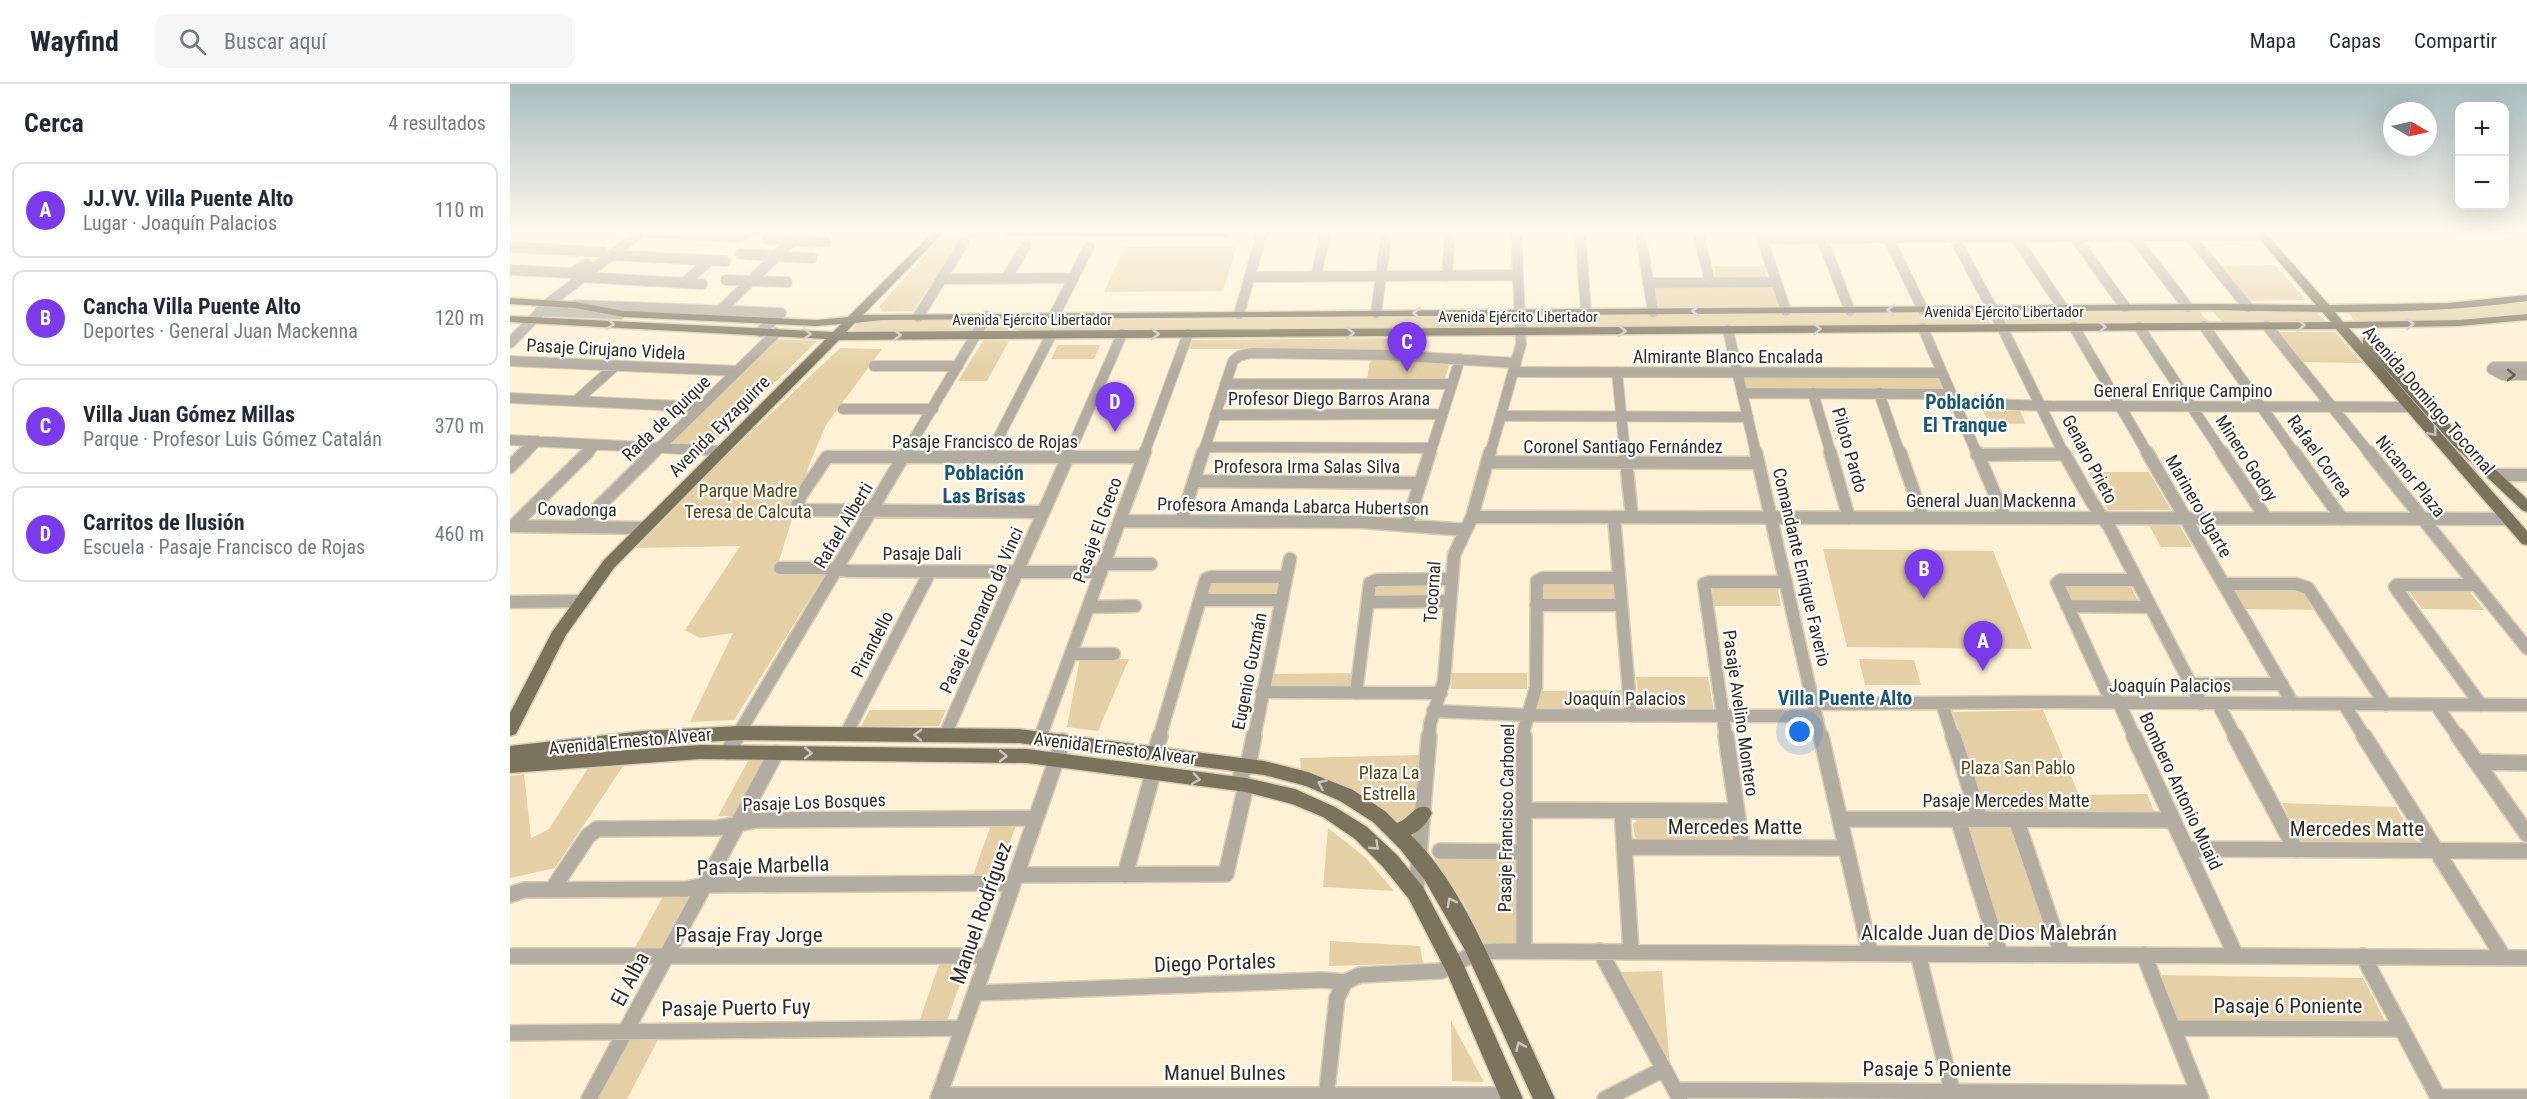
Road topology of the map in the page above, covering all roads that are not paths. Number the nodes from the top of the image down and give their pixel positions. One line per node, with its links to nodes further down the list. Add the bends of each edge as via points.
1 (576, 277): 37 (street)
2 (609, 277): 29 (street)
3 (690, 277): 29 (street)
4 (755, 277): 26 (street)
5 (896, 277): 35 (main road, Avenida Eyzaguirre)
6 (1250, 277): 55 (street)
7 (1381, 277): 52 (street)
8 (1517, 277): 53 (street, Tocornal)
9 (1583, 277): 50 (street)
10 (1647, 277): 30 (street)
11 (1709, 277): 31 (street)
12 (1774, 277): 28 (street)
13 (1837, 277): 49 (street)
14 (1907, 277): 47 (street)
15 (1975, 277): 45 (street, Genaro Prieto)
16 (2042, 277): 43 (street)
17 (2104, 277): 38 (street)
18 (2165, 277): 39 (street)
19 (2223, 277): 41 (street)
20 (2299, 277): 42 (main road, Avenida Domingo Tocornal)
21 (2306, 277): 44 (main road, Avenida Domingo Tocornal)
22 (1073, 278): 24 (street); 57 (street)
23 (941, 279): 24 (street); 59 (street)
24 (1006, 279)
25 (726, 280): 26 (street)
26 (751, 281): 27 (street); 46 (street)
27 (786, 282)
28 (1776, 282): 31 (street); 48 (street)
29 (684, 283): 32 (street)
30 (1648, 283): 31 (street); 51 (street)
31 (1710, 283)
32 (702, 284)
33 (2527, 298): 44 (main road, Avenida Ejército Libertador, via 2442,307)
34 (510, 301): 37 (main road, Avenida Ejército Libertador)
35 (870, 304): 58 (main road, via 873,312); 64 (main road, Avenida Eyzaguirre)
36 (575, 305): 37 (main road, Avenida Ejército Libertador); 46 (street); 54 (main road, Avenida Ejército Libertador)
37 (545, 307): 54 (street, Avenida Ejército Libertador); 62 (street)
38 (2125, 307): 39 (main road, Avenida Ejército Libertador); 43 (main road, Avenida Ejército Libertador)
39 (2188, 307): 40 (main road, Avenida Ejército Libertador)
40 (2208, 307): 41 (main road, Avenida Ejército Libertador); 67 (main road, via 2208,315)
41 (2248, 307): 42 (main road, Avenida Ejército Libertador)
42 (2324, 307): 44 (main road, Avenida Ejército Libertador); 65 (main road, Avenida Domingo Tocornal)
43 (2063, 308): 45 (main road, Avenida Ejército Libertador)
44 (2337, 308): 65 (main road, Avenida Domingo Tocornal)
45 (1992, 309): 47 (main road, Avenida Ejército Libertador); 70 (street, Genaro Prieto)
46 (721, 310): 69 (street, via 781,313)
47 (1923, 310): 49 (main road, Avenida Ejército Libertador, one-way to 49)
48 (1786, 311): 49 (main road, Avenida Ejército Libertador); 51 (main road, Avenida Ejército Libertador, one-way to 51)
49 (1850, 311)
50 (1586, 312): 51 (main road, Avenida Ejército Libertador); 53 (main road, Avenida Ejército Libertador)
51 (1653, 312)
52 (1376, 313): 53 (main road, Avenida Ejército Libertador, one-way to 52); 55 (main road, Avenida Ejército Libertador)
53 (1518, 313): 76 (street, Tocornal)
54 (624, 314): 63 (main road, Avenida Ejército Libertador)
55 (1239, 314): 57 (main road, Avenida Ejército Libertador)
56 (987, 316): 57 (main road, Avenida Ejército Libertador); 59 (main road, Avenida Ejército Libertador); 79 (street, Rafael Alberti)
57 (1054, 316)
58 (882, 317): 59 (main road, Avenida Ejército Libertador); 64 (main road, Avenida Ejército Libertador)
59 (918, 317)
60 (2527, 317): 65 (main road, Avenida Ejército Libertador, one-way to 60, via 2459,323)
61 (510, 319): 62 (main road, Avenida Ejército Libertador)
62 (530, 320): 74 (main road, Avenida Ejército Libertador, one-way to 74); 82 (street)
63 (749, 320): 69 (main road, Avenida Ejército Libertador); 74 (main road)
64 (853, 321): 69 (main road, Avenida Ejército Libertador); 81 (main road, Avenida Eyzaguirre)
65 (2345, 325): 68 (main road, Avenida Ejército Libertador, one-way to 65); 109 (main road, Avenida Domingo Tocornal); 134 (main road, Avenida Domingo Tocornal)
66 (2204, 326): 67 (main road, Avenida Ejército Libertador); 72 (main road, Avenida Ejército Libertador); 106 (street, Rafael Correa)
67 (2221, 326): 68 (main road, Avenida Ejército Libertador)
68 (2267, 326): 108 (street, Nicanor Plaza)
69 (775, 327): 74 (main road, Avenida Ejército Libertador, via 760,332); 81 (main road, Avenida Ejército Libertador, one-way to 81); 90 (street, Rada de Iquique)
70 (2002, 327): 71 (main road, Avenida Ejército Libertador); 73 (main road, Avenida Ejército Libertador); 103 (street, Genaro Prieto)
71 (2074, 327): 72 (main road, Avenida Ejército Libertador, one-way to 72); 104 (street, Marinero Ugarte)
72 (2139, 327): 105 (street, Minero Godoy)
73 (1923, 328): 75 (main road, Avenida Ejército Libertador, one-way to 73); 93 (street)
74 (711, 329)
75 (1728, 330): 76 (main road, Avenida Ejército Libertador, one-way to 75); 92 (street, Comandante Enrique Faverio)
76 (1521, 332): 78 (main road, Avenida Ejército Libertador, one-way to 76); 89 (street, Tocornal)
77 (1122, 334): 78 (main road, Avenida Ejército Libertador, one-way to 78); 80 (main road, Avenida Ejército Libertador); 128 (street, Pasaje Leonardo da Vinci)
78 (1188, 334): 129 (street, Pasaje El Greco)
79 (977, 335): 80 (main road, Avenida Ejército Libertador); 81 (main road, Avenida Ejército Libertador, one-way to 79); 87 (street, Rafael Alberti)
80 (1051, 335): 127 (street)
81 (838, 336): 123 (main road, Avenida Eyzaguirre)
82 (510, 343)
83 (1460, 359): 89 (street, Almirante Blanco Encalada); 95 (street, Almirante Blanco Encalada, via 1246,354 1233,361); 96 (street)
84 (510, 361): 85 (street, Pasaje Cirujano Videla)
85 (615, 366): 90 (street, Pasaje Cirujano Videla); 102 (street)
86 (874, 366): 87 (street)
87 (958, 366): 111 (street, Rafael Alberti)
88 (2527, 367): 94 (street, one-way to 94, via 2492,369 2503,375)
89 (1515, 368): 91 (street, Almirante Blanco Encalada); 114 (street, Tocornal)
90 (737, 371): 107 (street, Rada de Iquique)
91 (1617, 372): 92 (street, Almirante Blanco Encalada); 115 (street)
92 (1738, 372): 93 (street, Almirante Blanco Encalada); 97 (street, Comandante Enrique Faverio)
93 (1942, 373): 101 (street)
94 (2527, 375)
95 (1225, 384): 96 (street); 113 (street)
96 (1452, 384): 112 (street)
97 (1742, 393): 98 (street, General Enrique Campino); 116 (street, Comandante Enrique Faverio)
98 (1813, 393): 99 (street, General Enrique Campino); 145 (street, Piloto Pardo)
99 (1879, 393): 101 (street, General Enrique Campino); 146 (street)
100 (510, 398): 102 (street)
101 (1953, 399): 103 (street, General Enrique Campino); 125 (street)
102 (576, 401): 107 (street)
103 (2041, 405): 104 (street, General Enrique Campino); 124 (street, Genaro Prieto)
104 (2120, 406): 105 (street, General Enrique Campino); 149 (street, Marinero Ugarte)
105 (2192, 406): 106 (street, General Enrique Campino); 150 (street, Minero Godoy)
106 (2262, 406): 108 (street, General Enrique Campino); 151 (street, Rafael Correa)
107 (701, 407): 121 (street, Rada de Iquique)
108 (2332, 407): 109 (street, General Enrique Campino); 152 (street, Nicanor Plaza)
109 (2411, 407): 153 (main road, Avenida Domingo Tocornal, one-way to 153)
110 (843, 409): 111 (street)
111 (933, 409): 126 (street, Rafael Alberti)
112 (1442, 414): 113 (street, Profesor Diego Barros Arana); 122 (street)
113 (1215, 415): 120 (street)
114 (1501, 416): 115 (street); 130 (street, Tocornal)
115 (1622, 416): 116 (street); 131 (street)
116 (1748, 417): 132 (street, Comandante Enrique Faverio)
117 (510, 440): 118 (street)
118 (537, 441): 119 (street); 133 (street)
119 (595, 444): 121 (street); 157 (street)
120 (1205, 447): 122 (street); 136 (street)
121 (659, 448): 123 (street); 158 (street, Rada de Iquique)
122 (1432, 448): 137 (street)
123 (720, 451): 159 (main road, Avenida Eyzaguirre)
124 (2064, 454): 125 (street); 148 (street, Genaro Prieto)
125 (1977, 455): 147 (street)
126 (904, 457): 127 (street, Pasaje Francisco de Rojas); 139 (street, Rafael Alberti); 139 (street, Pasaje Francisco de Rojas, via 827,457 800,497 796,510)
127 (988, 457): 128 (street, Pasaje Francisco de Rojas)
128 (1068, 457): 129 (street, Pasaje Francisco de Rojas); 140 (street, Pasaje Leonardo da Vinci)
129 (1143, 457): 154 (street, Pasaje El Greco)
130 (1488, 462): 131 (street, Coronel Santiago Fernández); 141 (street, Tocornal)
131 (1626, 463): 132 (street, Coronel Santiago Fernández); 143 (street)
132 (1758, 463): 144 (street, Comandante Enrique Faverio)
133 (510, 467)
134 (2494, 475): 135 (street); 138 (main road, Avenida Domingo Tocornal)
135 (2527, 475)
136 (1194, 482): 137 (street, Profesora Irma Salas Silva); 155 (street)
137 (1420, 483): 156 (street)
138 (2527, 507)
139 (872, 511): 140 (street); 166 (street, Rafael Alberti)
140 (1043, 512): 168 (street, Pasaje Leonardo da Vinci)
141 (1472, 517): 142 (street, General Juan Mackenna); 160 (street, Tocornal)
142 (1614, 518): 143 (street, General Juan Mackenna); 170 (street)
143 (1632, 518): 144 (street, General Juan Mackenna)
144 (1771, 518): 145 (street, General Juan Mackenna); 173 (street, Comandante Enrique Faverio)
145 (1849, 518): 146 (street, General Juan Mackenna)
146 (1923, 518): 147 (street, General Juan Mackenna)
147 (2005, 518): 148 (street, General Juan Mackenna)
148 (2102, 518): 149 (street, General Juan Mackenna); 172 (street, Genaro Prieto)
149 (2186, 518): 150 (street, General Juan Mackenna); 174 (street, Marinero Ugarte)
150 (2266, 519): 151 (street, General Juan Mackenna)
151 (2343, 519): 152 (street, General Juan Mackenna)
152 (2422, 519): 153 (street, General Juan Mackenna); 175 (street, Nicanor Plaza)
153 (2509, 519): 161 (main road, Avenida Domingo Tocornal)
154 (1120, 521): 155 (street, Profesora Amanda Labarca Hubertson); 165 (street, Pasaje El Greco)
155 (1181, 521): 156 (street, Profesora Amanda Labarca Hubertson)
156 (1407, 524): 160 (street, Profesora Amanda Labarca Hubertson)
157 (511, 526): 158 (street, Covadonga)
158 (578, 527): 159 (street, Covadonga)
159 (644, 528): 178 (main road, Avenida Eyzaguirre)
160 (1466, 530): 171 (street, Tocornal, via 1455,549)
161 (2527, 540)
162 (1290, 558): 169 (street, Eugenio Guzmán)
163 (1151, 564): 165 (street, Pasaje Dali)
164 (780, 568): 166 (street, Pasaje Dali)
165 (1102, 568): 168 (street, Pasaje Dali); 183 (street, Pasaje El Greco)
166 (837, 569): 167 (street, Pasaje Dali); 212 (street, Rafael Alberti)
167 (930, 572): 168 (street, Pasaje Dali); 213 (street, Pirandello)
168 (1017, 572): 214 (street, Pasaje Leonardo da Vinci)
169 (1286, 577): 176 (street, via 1207,578); 177 (street, Eugenio Guzmán)
170 (1619, 578): 182 (street, Pasaje Francisco Carbonel, via 1538,579); 185 (street)
171 (1452, 579): 179 (street, Tocornal); 181 (street, via 1372,582)
172 (2137, 580): 186 (street, Bombero Antonio Muaid, via 2057,581); 187 (street, Genaro Prieto)
173 (1785, 582): 206 (street, Comandante Enrique Faverio); 210 (street, Pasaje Avelino Montero, via 1706,583)
174 (2224, 584): 192 (street, Marinero Ugarte); 202 (street, via 2304,586)
175 (2476, 585): 188 (street, Nicanor Plaza); 204 (street, via 2395,586)
176 (1200, 600): 177 (street); 220 (street)
177 (1281, 600): 193 (street, Eugenio Guzmán)
178 (580, 601): 180 (street); 211 (main road, Avenida Eyzaguirre, via 552,645)
179 (1450, 601): 181 (street); 195 (street, Tocornal)
180 (510, 602)
181 (1368, 602): 194 (street)
182 (1536, 605): 185 (street); 208 (street, Pasaje Francisco Carbonel, via 1536,687)
183 (1088, 606): 184 (street); 189 (street, Pasaje El Greco)
184 (1135, 606)
185 (1622, 606): 209 (street)
186 (2067, 606): 187 (street); 197 (street, Bombero Antonio Muaid, via 2106,690)
187 (2151, 607): 191 (street, Genaro Prieto)
188 (2527, 648)
189 (1071, 654): 190 (street); 215 (street, Pasaje El Greco)
190 (1114, 654)
191 (2190, 684): 192 (street); 198 (street, Genaro Prieto)
192 (2282, 684): 200 (street, Marinero Ugarte)
193 (1262, 692): 194 (street); 224 (street, Eugenio Guzmán)
194 (1356, 693): 195 (street)
195 (1441, 693): 207 (street, Tocornal)
196 (1942, 703): 197 (street, Joaquín Palacios); 206 (street, Joaquín Palacios); 235 (street)
197 (2119, 703): 198 (street, Joaquín Palacios); 237 (street, Bombero Antonio Muaid)
198 (2201, 704): 199 (street, Joaquín Palacios)
199 (2218, 704): 200 (street, Joaquín Palacios); 245 (street)
200 (2294, 704): 201 (street, Joaquín Palacios)
201 (2344, 704): 202 (street, Joaquín Palacios); 247 (street)
202 (2386, 705): 203 (street, Joaquín Palacios)
203 (2436, 705): 204 (street, Joaquín Palacios); 222 (street)
204 (2481, 705): 205 (street, Joaquín Palacios)
205 (2527, 705)
206 (1815, 710): 210 (street, Joaquín Palacios); 233 (street, Comandante Enrique Faverio)
207 (1433, 711): 208 (street, Joaquín Palacios); 231 (street, Tocornal)
208 (1527, 715): 209 (street, Joaquín Palacios); 228 (street, Pasaje Francisco Carbonel)
209 (1630, 716): 210 (street, Joaquín Palacios)
210 (1723, 716): 230 (street, Pasaje Avelino Montero)
211 (510, 729)
212 (740, 733): 213 (main road, Avenida Ernesto Alvear); 217 (street, Rafael Alberti); 218 (main road, Avenida Ernesto Alvear, via 643,738)
213 (846, 734): 214 (main road, Avenida Ernesto Alvear, one-way to 213)
214 (945, 735): 215 (main road, Avenida Ernesto Alvear)
215 (1040, 738): 216 (main road, Avenida Ernesto Alvear)
216 (1063, 741): 220 (main road, Avenida Ernesto Alvear); 221 (street, Manuel Rodríguez)
217 (728, 752): 219 (main road, Avenida Ernesto Alvear); 225 (main road, Avenida Ernesto Alvear)
218 (510, 753)
219 (776, 753): 221 (main road, Avenida Ernesto Alvear, one-way to 221); 238 (street, El Alba)
220 (1155, 753): 224 (main road, Avenida Ernesto Alvear)
221 (1057, 759): 226 (main road, Avenida Ernesto Alvear); 232 (street, Manuel Rodríguez)
222 (2476, 762): 223 (street); 240 (street)
223 (2527, 762)
224 (1248, 765): 227 (street, Eugenio Guzmán, via 1240,774); 239 (main road, Avenida Ernesto Alvear, one-way to 224, via 1356,801 1318,782)
225 (510, 766)
226 (1153, 773): 227 (main road, Avenida Ernesto Alvear, one-way to 227); 251 (street)
227 (1246, 785): 251 (street, via 1226,874); 255 (main road, Avenida Ernesto Alvear, one-way to 255, via 1295,797 1345,822 1383,854)
228 (1524, 810): 229 (street, Mercedes Matte); 249 (street, Pasaje Francisco Carbonel)
229 (1622, 811): 230 (street, Mercedes Matte); 241 (street)
230 (1737, 812): 242 (street, Pasaje Avelino Montero)
231 (1423, 813): 239 (main road, via 1410,826); 250 (street, Tocornal)
232 (1036, 818): 238 (street, Pasaje Los Bosques, via 758,820); 252 (street, Manuel Rodríguez)
233 (1840, 819): 234 (street, Pasaje Mercedes Matte); 243 (street, Comandante Enrique Faverio)
234 (1958, 819): 235 (street, Pasaje Mercedes Matte); 263 (street)
235 (1980, 819): 236 (street, Pasaje Mercedes Matte)
236 (2016, 819): 237 (street, Pasaje Mercedes Matte); 264 (street)
237 (2173, 820): 244 (street, Bombero Antonio Muaid)
238 (738, 824): 253 (street, El Alba); 254 (street, Pasaje Los Bosques, via 593,831)
239 (1396, 831): 250 (main road, Avenida Ernesto Alvear)
240 (2527, 834)
241 (1624, 847): 242 (street, Mercedes Matte); 259 (street)
242 (1742, 848): 243 (street, Mercedes Matte)
243 (1846, 848): 261 (street, Comandante Enrique Faverio)
244 (2187, 849): 245 (street, Mercedes Matte); 269 (street, Bombero Antonio Muaid)
245 (2296, 850): 247 (street, Mercedes Matte)
246 (1440, 851): 249 (street)
247 (2436, 851): 248 (street, Mercedes Matte); 271 (street)
248 (2527, 851)
249 (1524, 852): 257 (street, Pasaje Francisco Carbonel)
250 (1420, 855): 255 (street, Tocornal); 260 (main road, Avenida Ernesto Alvear, one-way to 250, via 1448,895)
251 (1125, 875): 252 (street)
252 (1015, 879): 253 (street, Pasaje Marbella); 268 (street, Manuel Rodríguez)
253 (705, 885): 254 (street, Pasaje Marbella, via 687,889); 267 (street, El Alba)
254 (552, 890): 256 (street, Pasaje Marbella)
255 (1416, 893): 273 (main road, Avenida Ernesto Alvear)
256 (512, 894)
257 (1524, 951): 258 (street, Alcalde Juan de Dios Malebrán); 260 (street, Alcalde Juan de Dios Malebrán)
258 (1600, 951): 259 (street, Alcalde Juan de Dios Malebrán); 281 (street)
259 (1631, 951): 261 (street, Alcalde Juan de Dios Malebrán)
260 (1477, 952): 273 (street); 291 (main road, Avenida Ernesto Alvear, one-way to 260)
261 (1870, 953): 262 (street, Alcalde Juan de Dios Malebrán)
262 (1918, 954): 263 (street, Alcalde Juan de Dios Malebrán); 283 (street)
263 (2000, 954): 264 (street, Alcalde Juan de Dios Malebrán)
264 (2062, 954): 265 (street, Alcalde Juan de Dios Malebrán)
265 (2144, 955): 269 (street, Alcalde Juan de Dios Malebrán); 277 (street)
266 (510, 956): 267 (street, Pasaje Fray Jorge)
267 (666, 956): 268 (street, Pasaje Fray Jorge); 279 (street, El Alba)
268 (988, 956): 275 (street, Manuel Rodríguez)
269 (2236, 956): 270 (street, Alcalde Juan de Dios Malebrán)
270 (2363, 957): 271 (street, Alcalde Juan de Dios Malebrán); 278 (street)
271 (2504, 958): 272 (street, Alcalde Juan de Dios Malebrán)
272 (2527, 958)
273 (1454, 966): 274 (street, Diego Portales, via 1433,973 1360,975); 287 (main road, Avenida Ernesto Alvear)
274 (1345, 982): 275 (street, Diego Portales); 286 (street, via 1337,998)
275 (975, 993): 276 (street, Manuel Rodríguez)
276 (963, 1028): 279 (street, Pasaje Puerto Fuy); 285 (street, Manuel Rodríguez)
277 (2173, 1028): 278 (street, Pasaje 6 Poniente); 284 (street)
278 (2402, 1029): 289 (street)
279 (625, 1032): 280 (street, Pasaje Puerto Fuy); 290 (street, El Alba)
280 (510, 1033)
281 (1664, 1069): 282 (street); 292 (street)
282 (1677, 1094): 283 (street, Pasaje 5 Poniente)
283 (1954, 1095): 284 (street, Pasaje 5 Poniente)
284 (2200, 1096)
285 (939, 1097): 286 (street, Manuel Bulnes)
286 (1326, 1097): 287 (street, Manuel Bulnes)
287 (1511, 1097)
288 (2527, 1097): 289 (street)
289 (2438, 1098)
290 (589, 1099)
291 (1544, 1099)
292 (1605, 1099)

